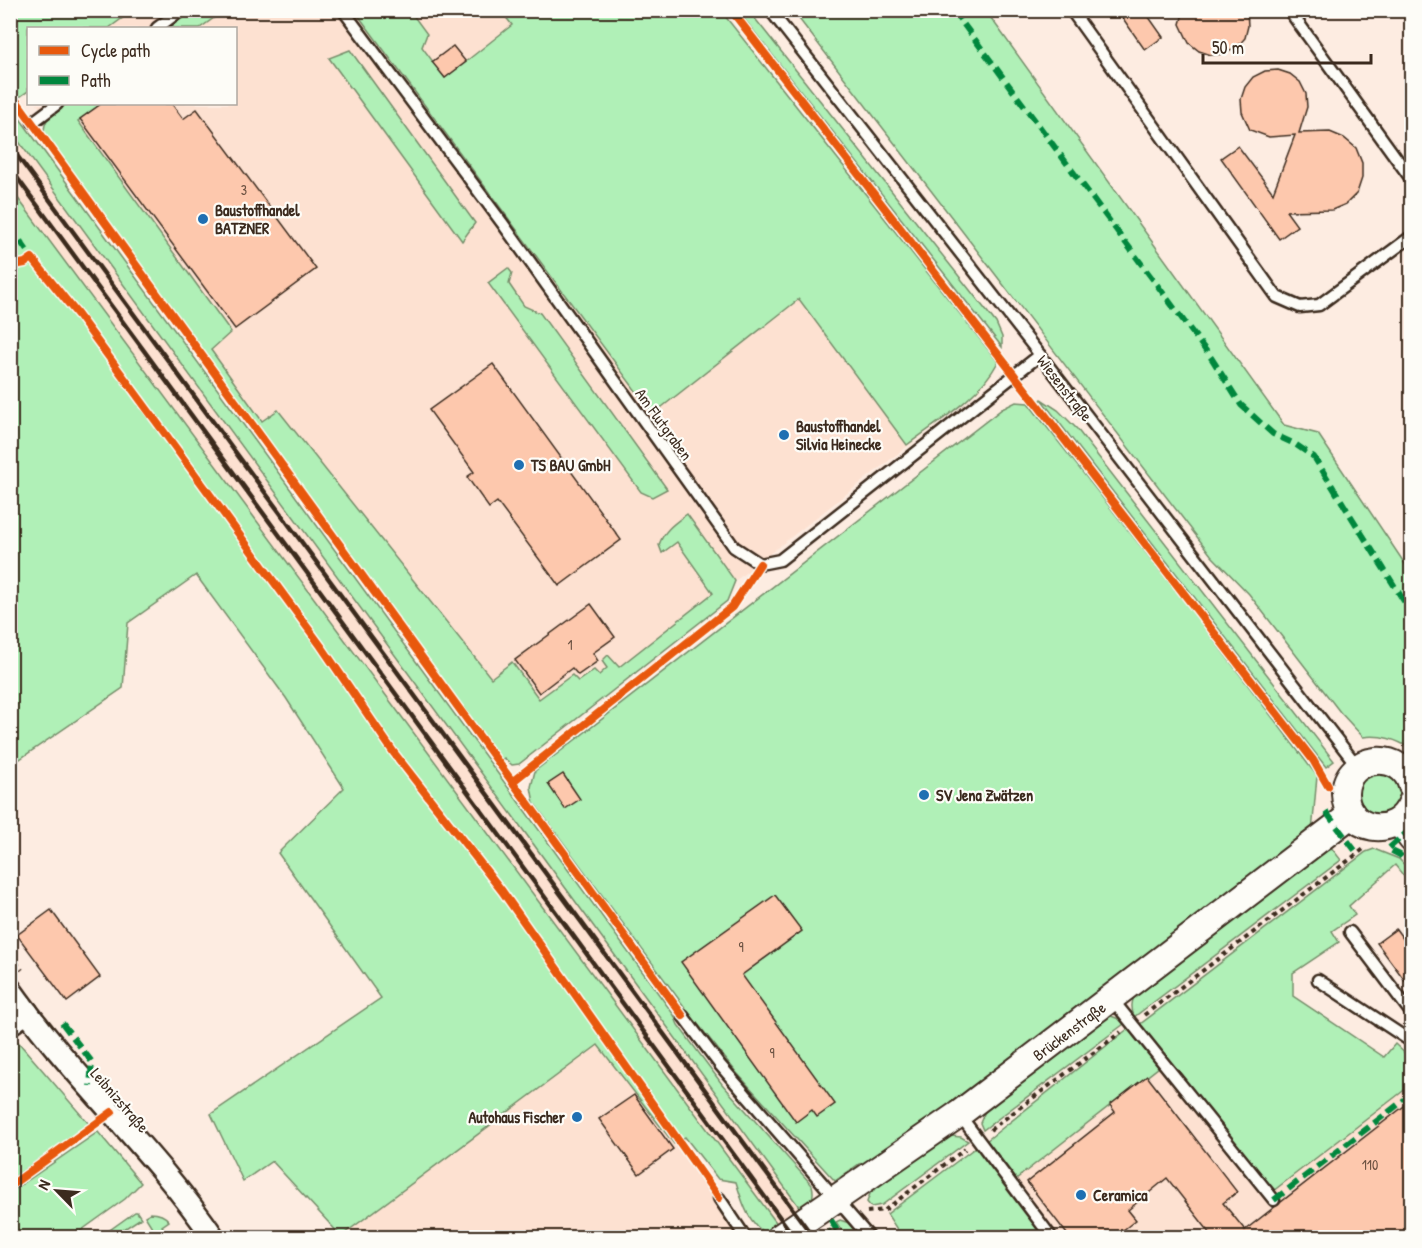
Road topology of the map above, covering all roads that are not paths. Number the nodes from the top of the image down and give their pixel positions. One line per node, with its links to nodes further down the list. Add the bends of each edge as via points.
1 (181, 10): 6 (lane)
2 (343, 10): 11 (lane, Am Flutgraben, via 734,547 760,564 780,560)
3 (770, 10): 11 (lane, Wiesenstraße)
4 (1071, 10): 10 (lane, via 1277,297 1300,307 1319,305)
5 (1289, 10): 9 (lane)
6 (158, 27)
7 (56, 105): 8 (lane)
8 (33, 123)
9 (1412, 180)
10 (1412, 236)
11 (1041, 355): 12 (lane, Wiesenstraße)
12 (1358, 767): 13 (street, via 1388,761); 14 (street, via 1345,795)
13 (1410, 776)
14 (1352, 814): 15 (street, via 1360,822 1380,828); 19 (street, Brückenstraße)
15 (1407, 821)
16 (1350, 932): 20 (lane)
17 (1318, 980): 23 (lane)
18 (10, 989): 22 (street, Leibnizstraße)
19 (1112, 999): 24 (street, Brückenstraße); 26 (lane)
20 (1412, 1014)
21 (683, 1016): 27 (lane, via 720,1065)
22 (19, 1018): 28 (street, Leibnizstraße, via 112,1112 190,1202)
23 (1412, 1042)
24 (959, 1114): 27 (street, Brückenstraße); 32 (lane)
25 (719, 1198): 29 (lane)
26 (1274, 1200)
27 (842, 1204): 30 (street, Brückenstraße); 31 (lane)
28 (214, 1238)
29 (746, 1238)
30 (779, 1238)
31 (870, 1238)
32 (1052, 1238)

